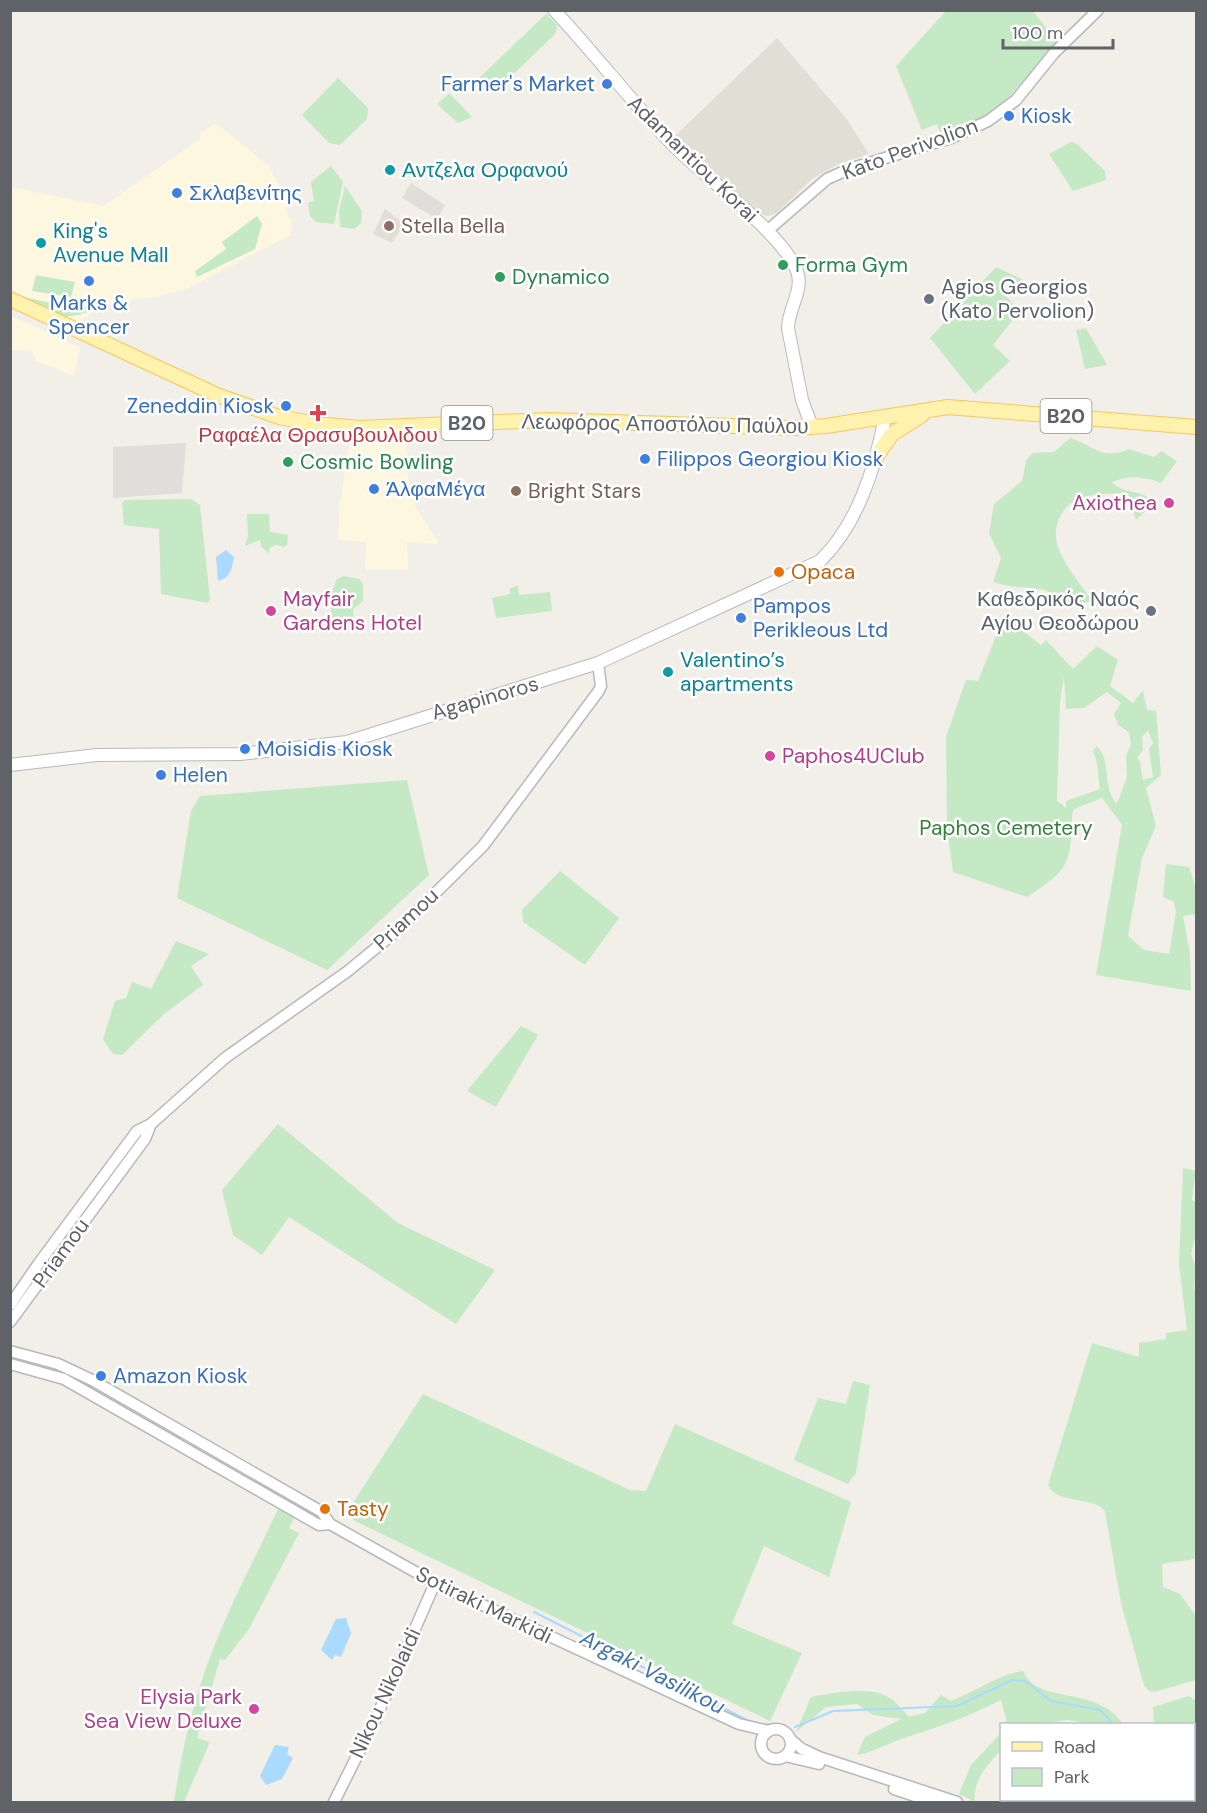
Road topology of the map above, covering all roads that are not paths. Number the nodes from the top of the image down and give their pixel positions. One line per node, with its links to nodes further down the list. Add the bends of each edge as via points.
1 (554, 10): 3 (main road, Adamantiou Korai, via 674,146)
2 (1098, 10): 3 (street, Kato Perivolion, via 1054,53 1016,100 988,121 951,138 827,179)
3 (767, 231): 9 (main road, Adamantiou Korai, via 794,265 799,278 788,318 789,342)
4 (10, 299): 6 (main road, Λεωφόρος Αποστόλου Παύλου / B20)
5 (10, 308): 6 (main road, Λεωφόρος Αποστόλου Παύλου / B20, via 110,352)
6 (132, 357): 9 (main road, Λεωφόρος Αποστόλου Παύλου / B20, via 254,410 334,427 548,420)
7 (935, 409): 8 (main road, B20); 10 (main road, B20, via 975,408); 11 (main road, via 899,428)
8 (885, 417): 9 (main road, Λεωφόρος Αποστόλου Παύλου / B20); 11 (main road, Agapinoros)
9 (808, 427)
10 (1197, 427)
11 (876, 457): 12 (main road, Agapinoros, via 844,532 820,561)
12 (598, 663): 13 (main road, Agapinoros, via 347,742 240,754 116,754); 14 (street, Priamou, via 598,692 483,846 399,929 348,971 225,1058)
13 (10, 765)
14 (151, 1124): 15 (street, Priamou, via 137,1131 127,1143); 16 (street, Priamou, via 145,1139)
15 (10, 1305)
16 (10, 1322)
17 (13, 1350): 19 (street, Sotiraki Markidi, via 92,1380 322,1512)
18 (10, 1364): 19 (street, Sotiraki Markidi, via 64,1379 319,1525)
19 (330, 1524): 20 (street, Sotiraki Markidi)
20 (435, 1583): 21 (street, Sotiraki Markidi); 26 (street, Nikou Nikolaidi)
21 (739, 1724): 22 (street, Sotiraki Markidi); 24 (street, Sotiraki Markidi)
22 (769, 1731): 23 (street, via 779,1730); 24 (street, via 762,1737)
23 (790, 1739): 25 (street); 28 (street, via 819,1757)
24 (761, 1746): 25 (street, via 769,1757)
25 (785, 1756): 27 (street, via 811,1761)
26 (334, 1803)
27 (933, 1803)
28 (957, 1803)

